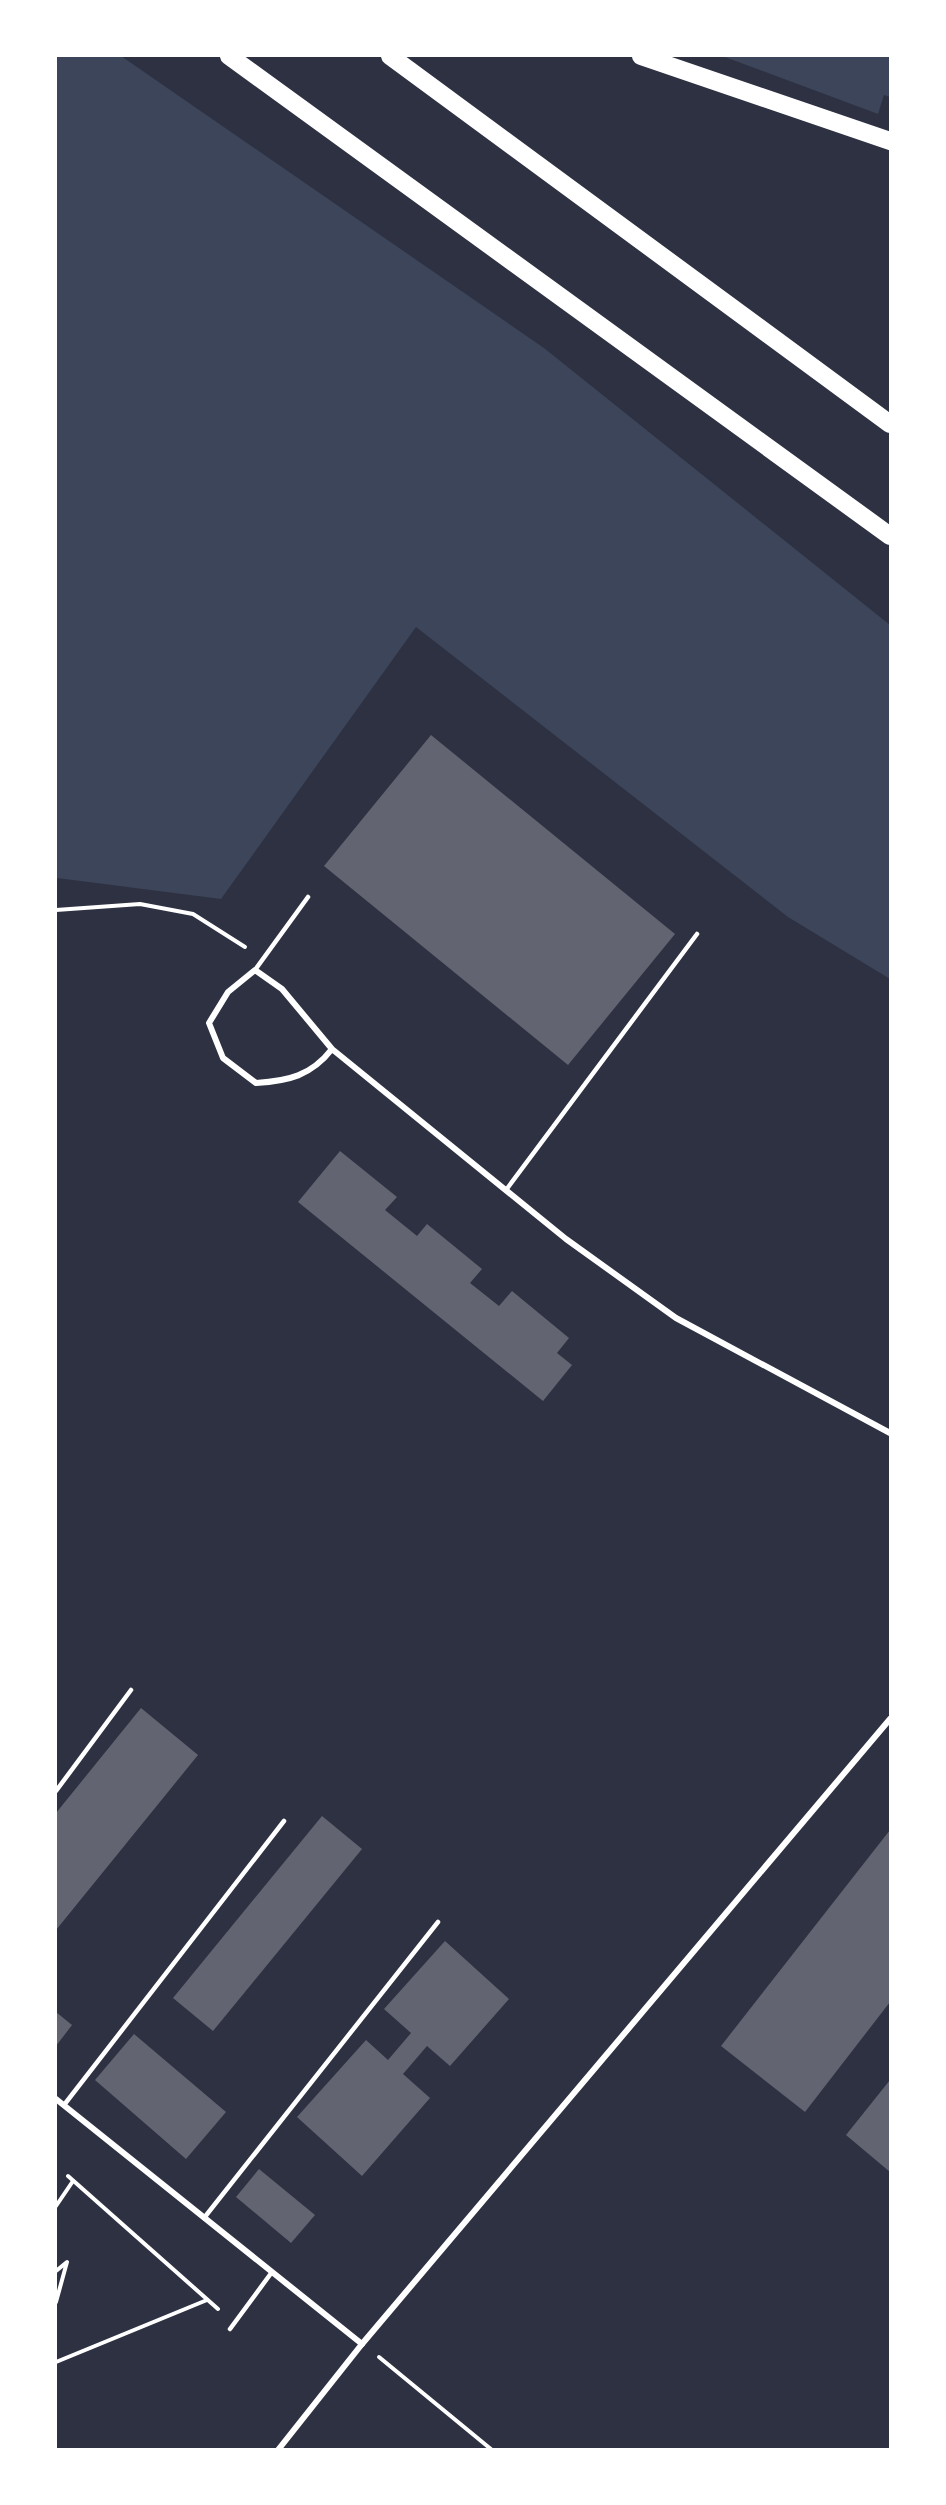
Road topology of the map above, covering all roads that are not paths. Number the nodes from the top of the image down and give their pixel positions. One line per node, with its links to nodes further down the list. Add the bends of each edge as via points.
1 (229, 56): 6 (highway)
2 (390, 56): 5 (highway)
3 (641, 56): 4 (highway)
4 (891, 141)
5 (891, 424)
6 (891, 536)
7 (308, 897): 9 (lane)
8 (697, 934): 11 (lane)
9 (255, 970): 10 (street, via 282,990); 10 (street, via 228,992 209,1023 223,1058 256,1083 288,1081 322,1062)
10 (332, 1049): 11 (street)
11 (506, 1190): 12 (street, via 566,1239 676,1318)
12 (891, 1433)
13 (131, 1690): 15 (lane)
14 (891, 1719): 23 (street)
15 (56, 1791)
16 (284, 1821): 19 (lane)
17 (438, 1922): 20 (lane)
18 (56, 2099): 19 (street)
19 (64, 2105): 20 (street)
20 (204, 2218): 21 (street)
21 (272, 2272): 22 (lane); 23 (street)
22 (230, 2329)
23 (362, 2344): 24 (street)
24 (278, 2450)

